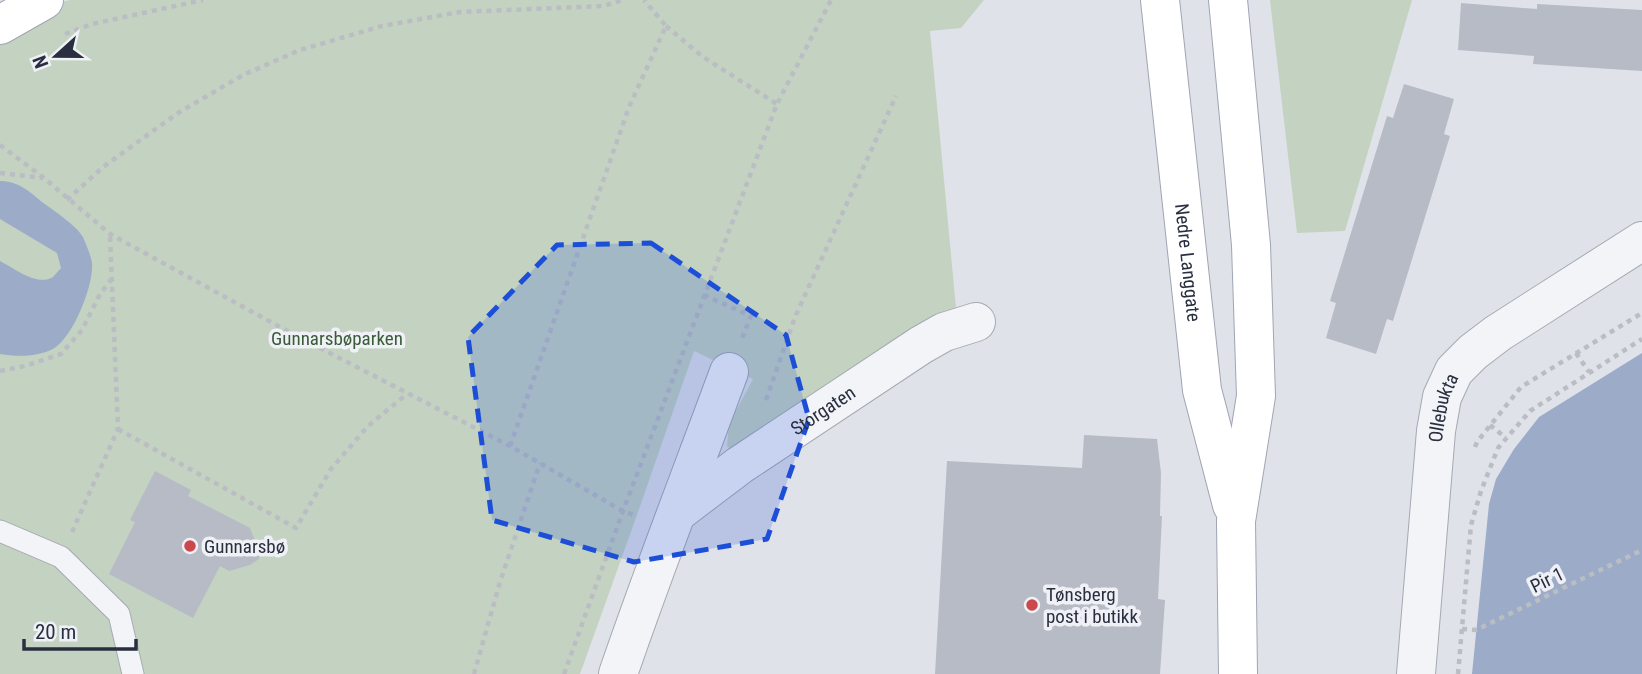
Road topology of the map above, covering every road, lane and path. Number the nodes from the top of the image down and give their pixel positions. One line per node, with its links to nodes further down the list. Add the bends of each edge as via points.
1 (44, 0): 8 (main road)
2 (202, 0): 10 (path)
3 (623, 0): 16 (path, via 603,6 460,12 382,26 300,50 243,75 178,113 103,167)
4 (644, 0): 9 (path)
5 (831, 0): 12 (path)
6 (1160, 0): 38 (main road, Nedre Langgate, via 1202,390)
7 (1228, 0): 38 (main road, Nedre Langgate, via 1251,245 1256,384)
8 (0, 25)
9 (666, 26): 12 (path, via 703,57); 33 (path, via 629,107)
10 (62, 35)
11 (896, 96): 29 (path, via 794,317)
12 (777, 104): 20 (path)
13 (0, 145): 15 (path)
14 (0, 173): 15 (path)
15 (44, 178): 16 (path)
16 (67, 200): 17 (path)
17 (110, 234): 19 (path); 28 (path)
18 (1642, 241): 48 (street, Ollebukta, via 1498,333 1454,371 1441,397 1436,431)
19 (112, 279): 25 (path, via 82,330 61,354); 31 (path)
20 (704, 296): 26 (path, via 751,316); 36 (path)
21 (1642, 313): 24 (path, Ollebukta)
22 (976, 322): 37 (street, Storgaten, via 920,345)
23 (1642, 339): 27 (path)
24 (1576, 354): 27 (path); 30 (path, Ollebukta, via 1521,387)
25 (0, 371)
26 (729, 372): 37 (street)
27 (1589, 372): 32 (path, via 1530,411)
28 (407, 394): 31 (path, via 368,426 331,469 296,528); 33 (path)
29 (762, 410)
30 (1490, 425): 32 (path); 34 (path, Ollebukta)
31 (118, 429): 41 (path)
32 (1506, 438): 42 (path, via 1498,448 1471,525)
33 (510, 446): 35 (path)
34 (1472, 454)
35 (540, 463): 36 (path); 44 (path, via 499,582)
36 (623, 510): 45 (path)
37 (678, 512): 46 (street)
38 (1236, 521): 47 (main road, Nedre Langgate)
39 (0, 531): 41 (lane)
40 (1642, 550): 42 (path, Pir 1, via 1476,630)
41 (61, 557): 43 (lane, via 119,614)
42 (1462, 629): 49 (path)
43 (133, 674)
44 (474, 674)
45 (564, 674)
46 (618, 674)
47 (1238, 674)
48 (1416, 674)
49 (1458, 674)

